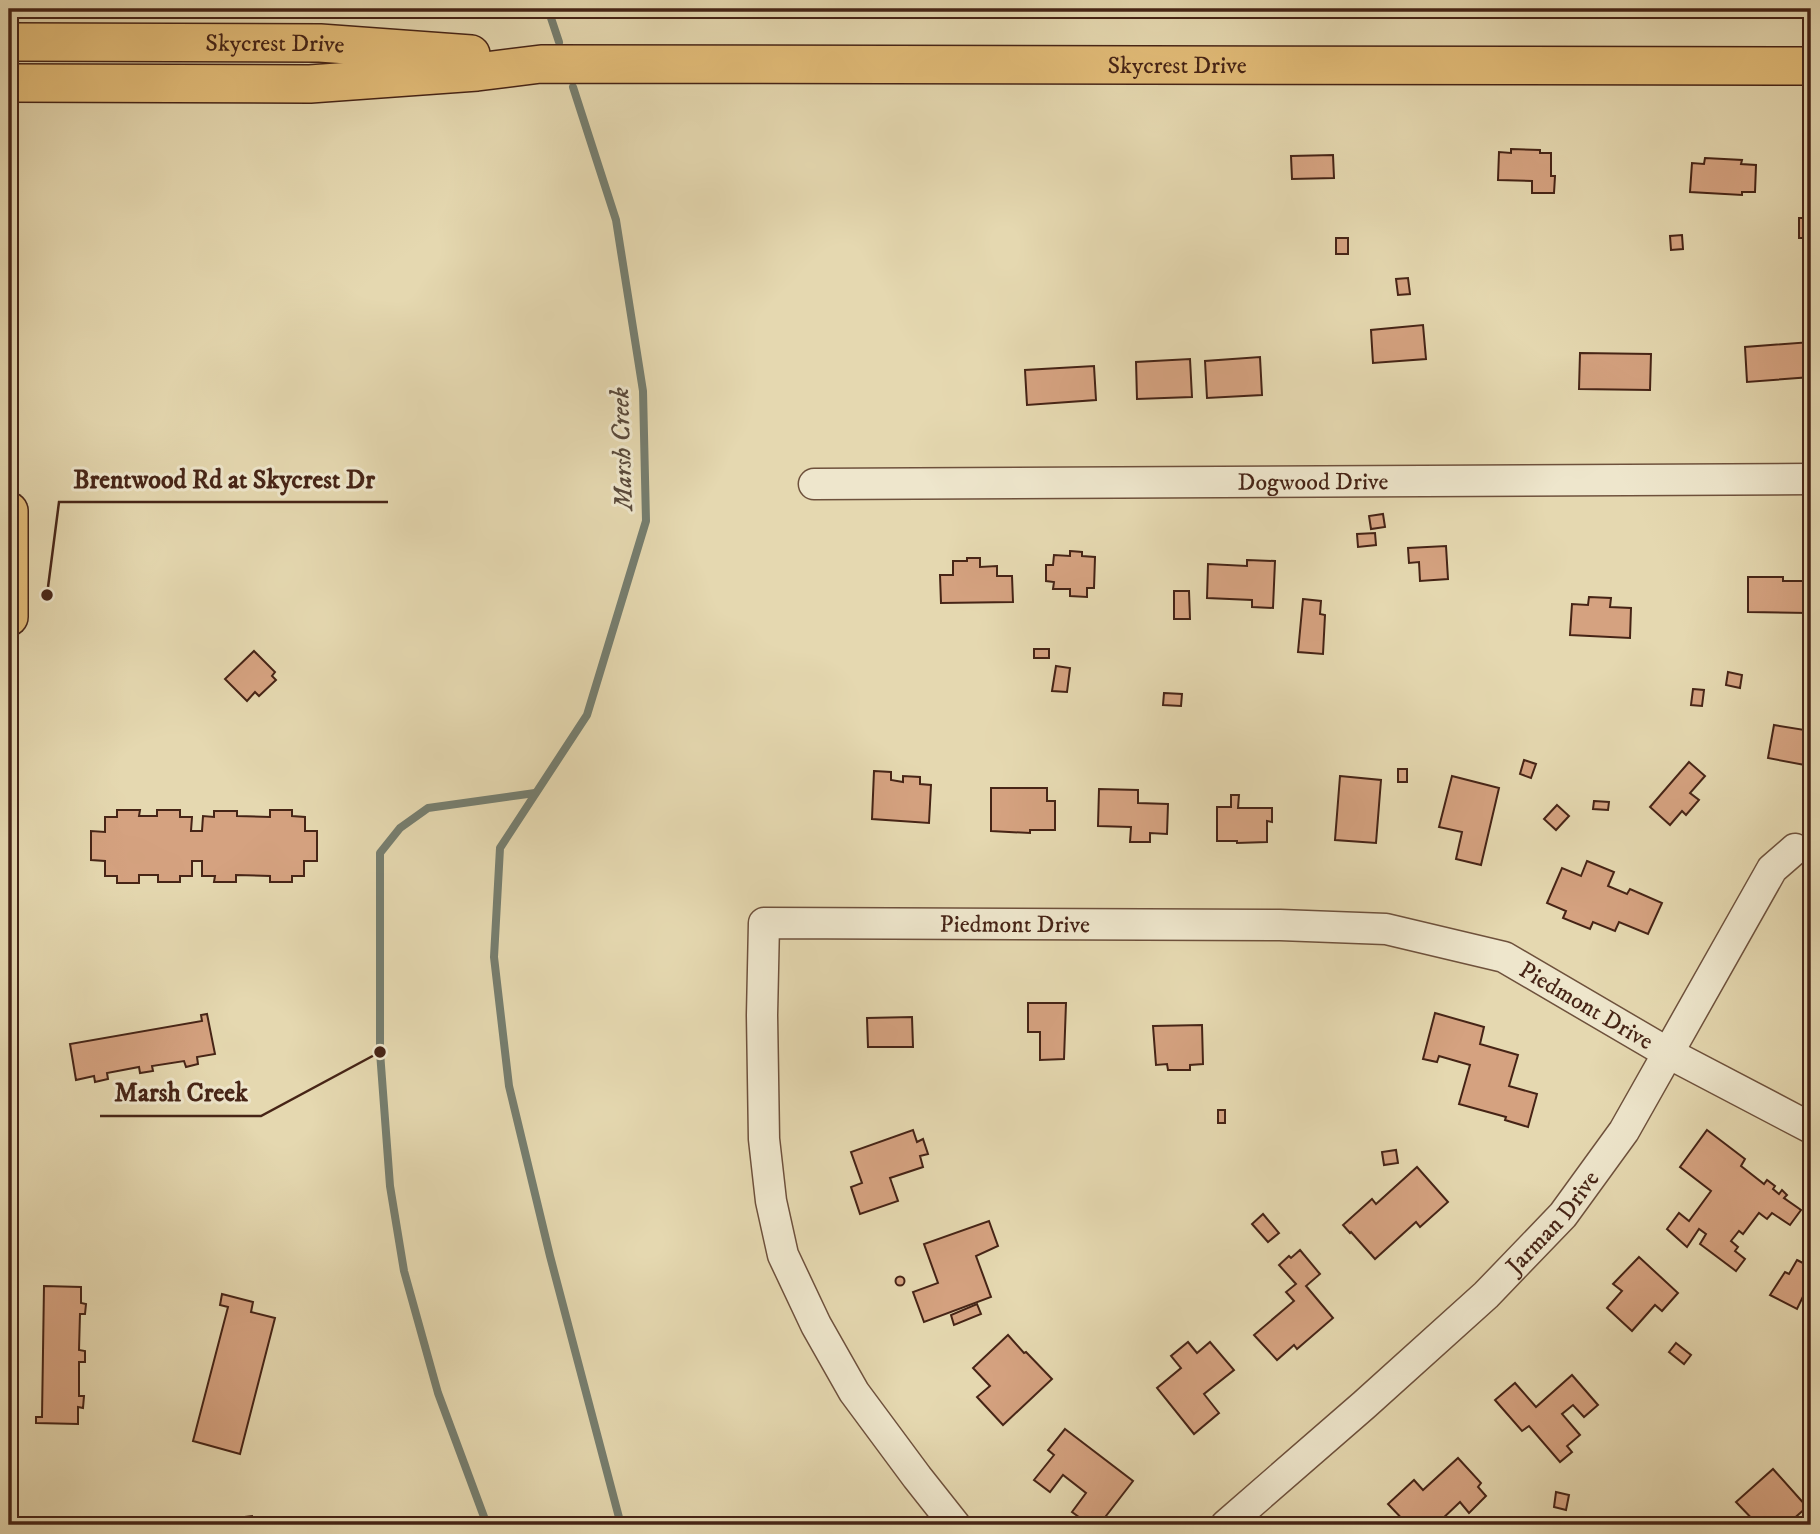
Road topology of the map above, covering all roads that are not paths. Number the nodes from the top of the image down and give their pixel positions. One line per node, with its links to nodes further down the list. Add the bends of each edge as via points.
1 (9, 42): 2 (main road, Skycrest Drive, via 320,43)
2 (541, 64): 3 (main road, Skycrest Drive); 4 (main road, Skycrest Drive, via 310,84)
3 (1811, 66)
4 (9, 83)
5 (1811, 479): 6 (street, Dogwood Drive)
6 (814, 484)
7 (9, 511): 8 (main road)
8 (9, 617)
9 (1795, 849): 10 (street, Jarman Drive, via 1772,869)
10 (1668, 1053): 11 (street, Piedmont Drive); 12 (street, Piedmont Drive, via 1504,957 1386,929 764,923 764,1139 783,1255 855,1392); 13 (street, Jarman Drive, via 1624,1131 1563,1214 1486,1295)
11 (1811, 1128)
12 (955, 1525)
13 (1226, 1525)

